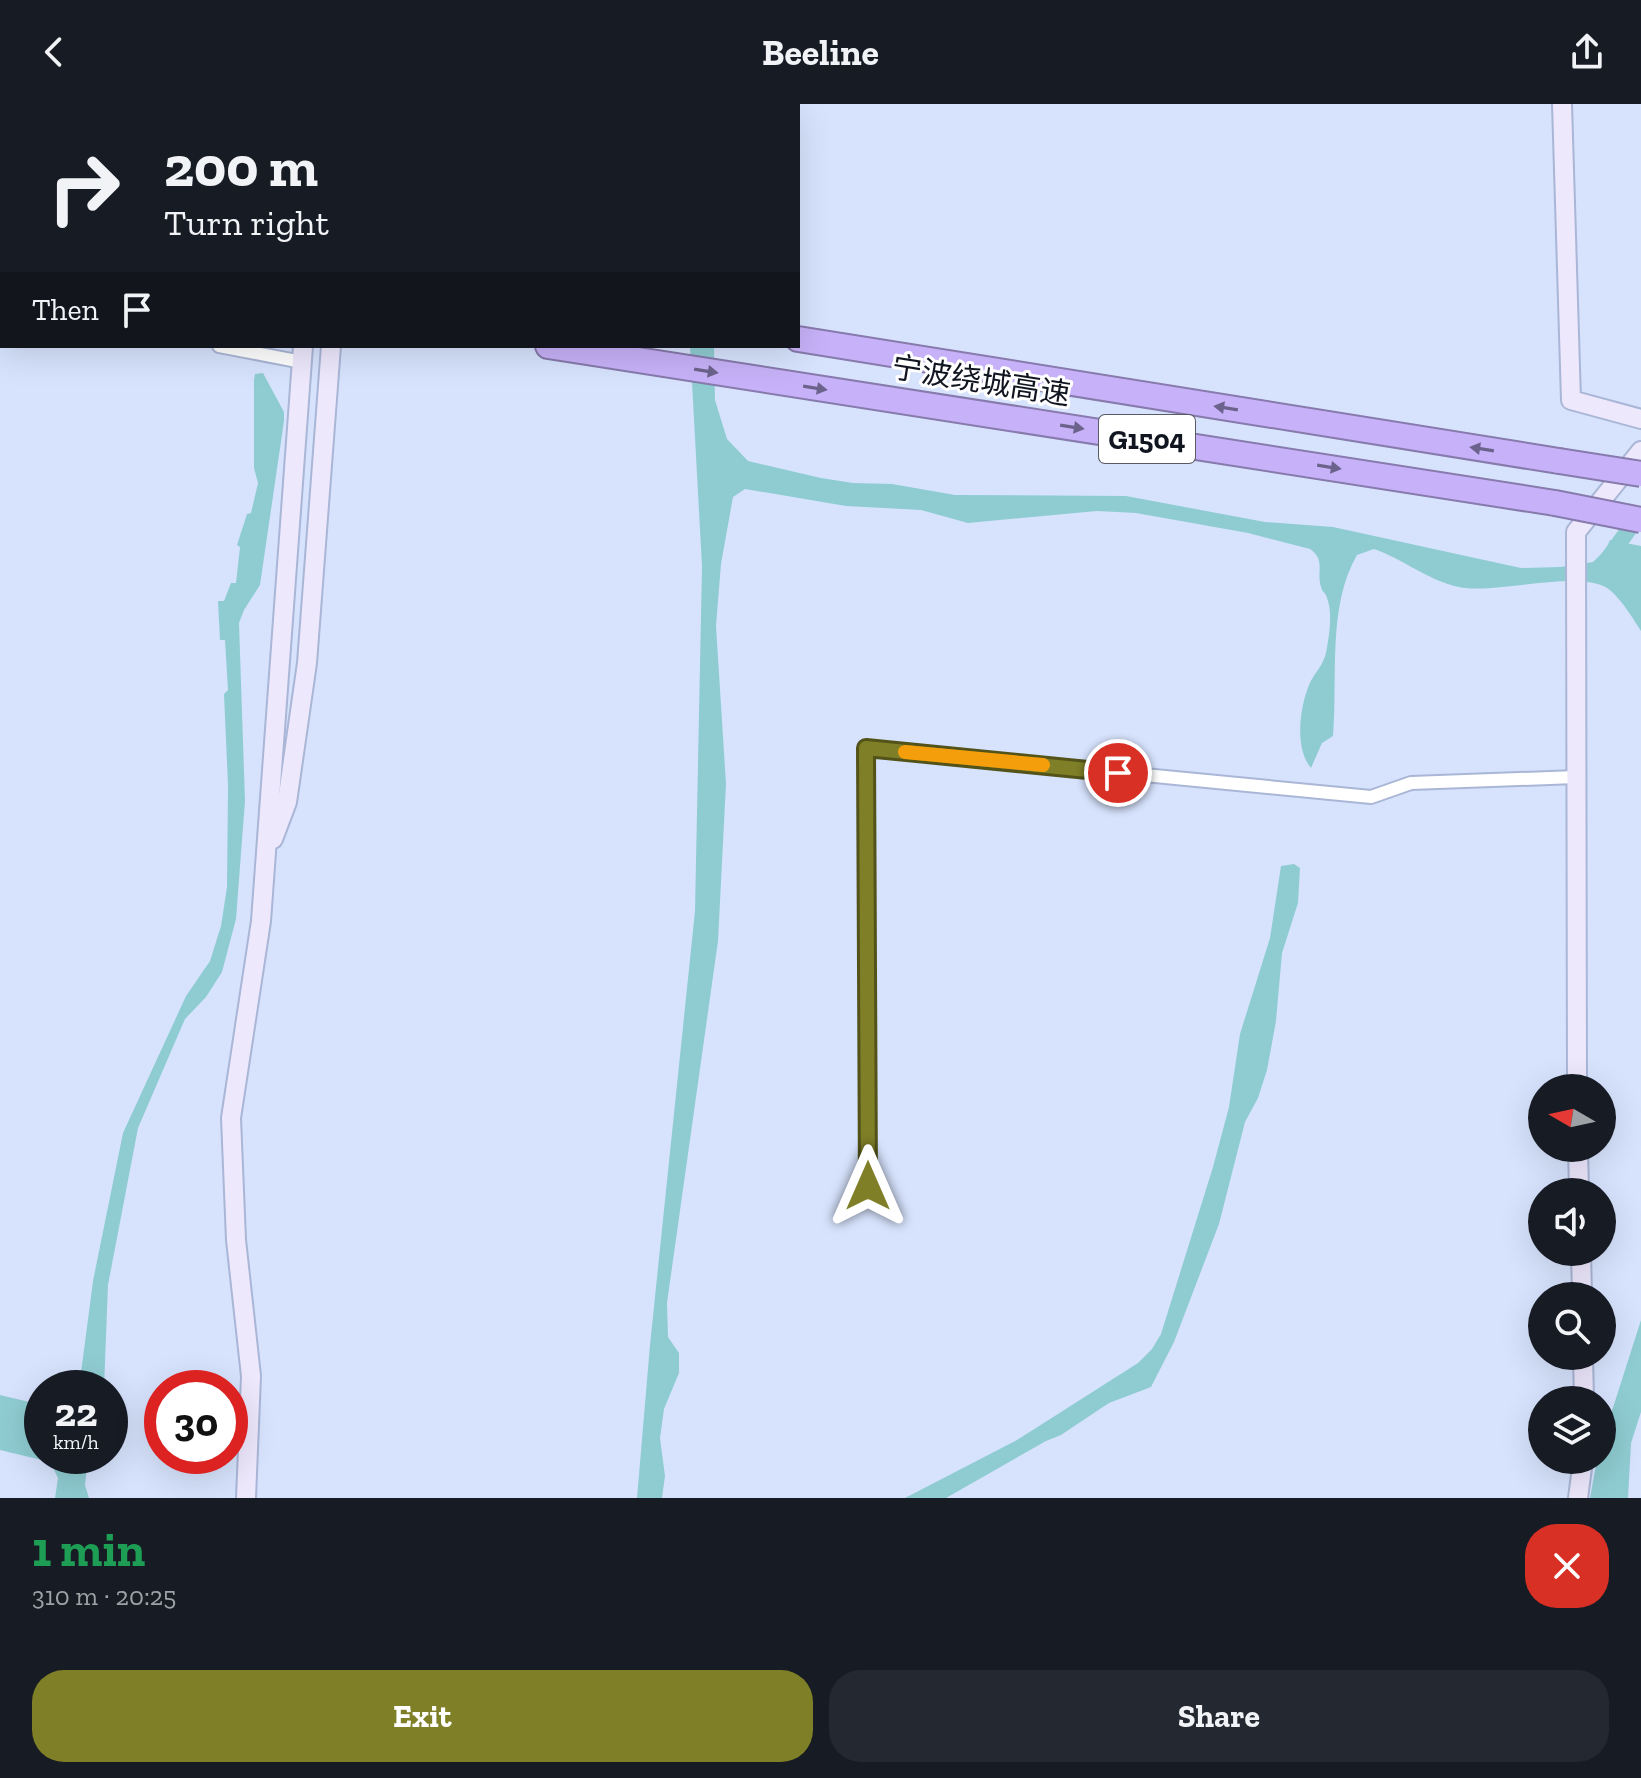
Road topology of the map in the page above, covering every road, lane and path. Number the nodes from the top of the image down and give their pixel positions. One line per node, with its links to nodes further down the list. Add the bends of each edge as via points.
1 (1562, 104): 7 (street, via 1571,400)
2 (800, 339): 9 (highway, 宁波绕城高速 / G1504, one-way to 2, bridge)
3 (240, 348): 6 (street)
4 (331, 348): 12 (street, via 307,663 287,802)
5 (560, 348): 10 (highway, 宁波绕城高速 / G1504, one-way to 10, bridge)
6 (302, 354): 12 (street)
7 (1641, 419)
8 (1641, 451): 11 (street, via 1576,532)
9 (1641, 474)
10 (1641, 520)
11 (1576, 777): 13 (street); 14 (street, via 1411,783 1371,797 866,748)
12 (265, 861): 16 (street, via 231,1118 236,1240 251,1376)
13 (1577, 1074)
14 (868, 1186)
15 (1581, 1474): 17 (street)
16 (246, 1498)
17 (1578, 1498)

